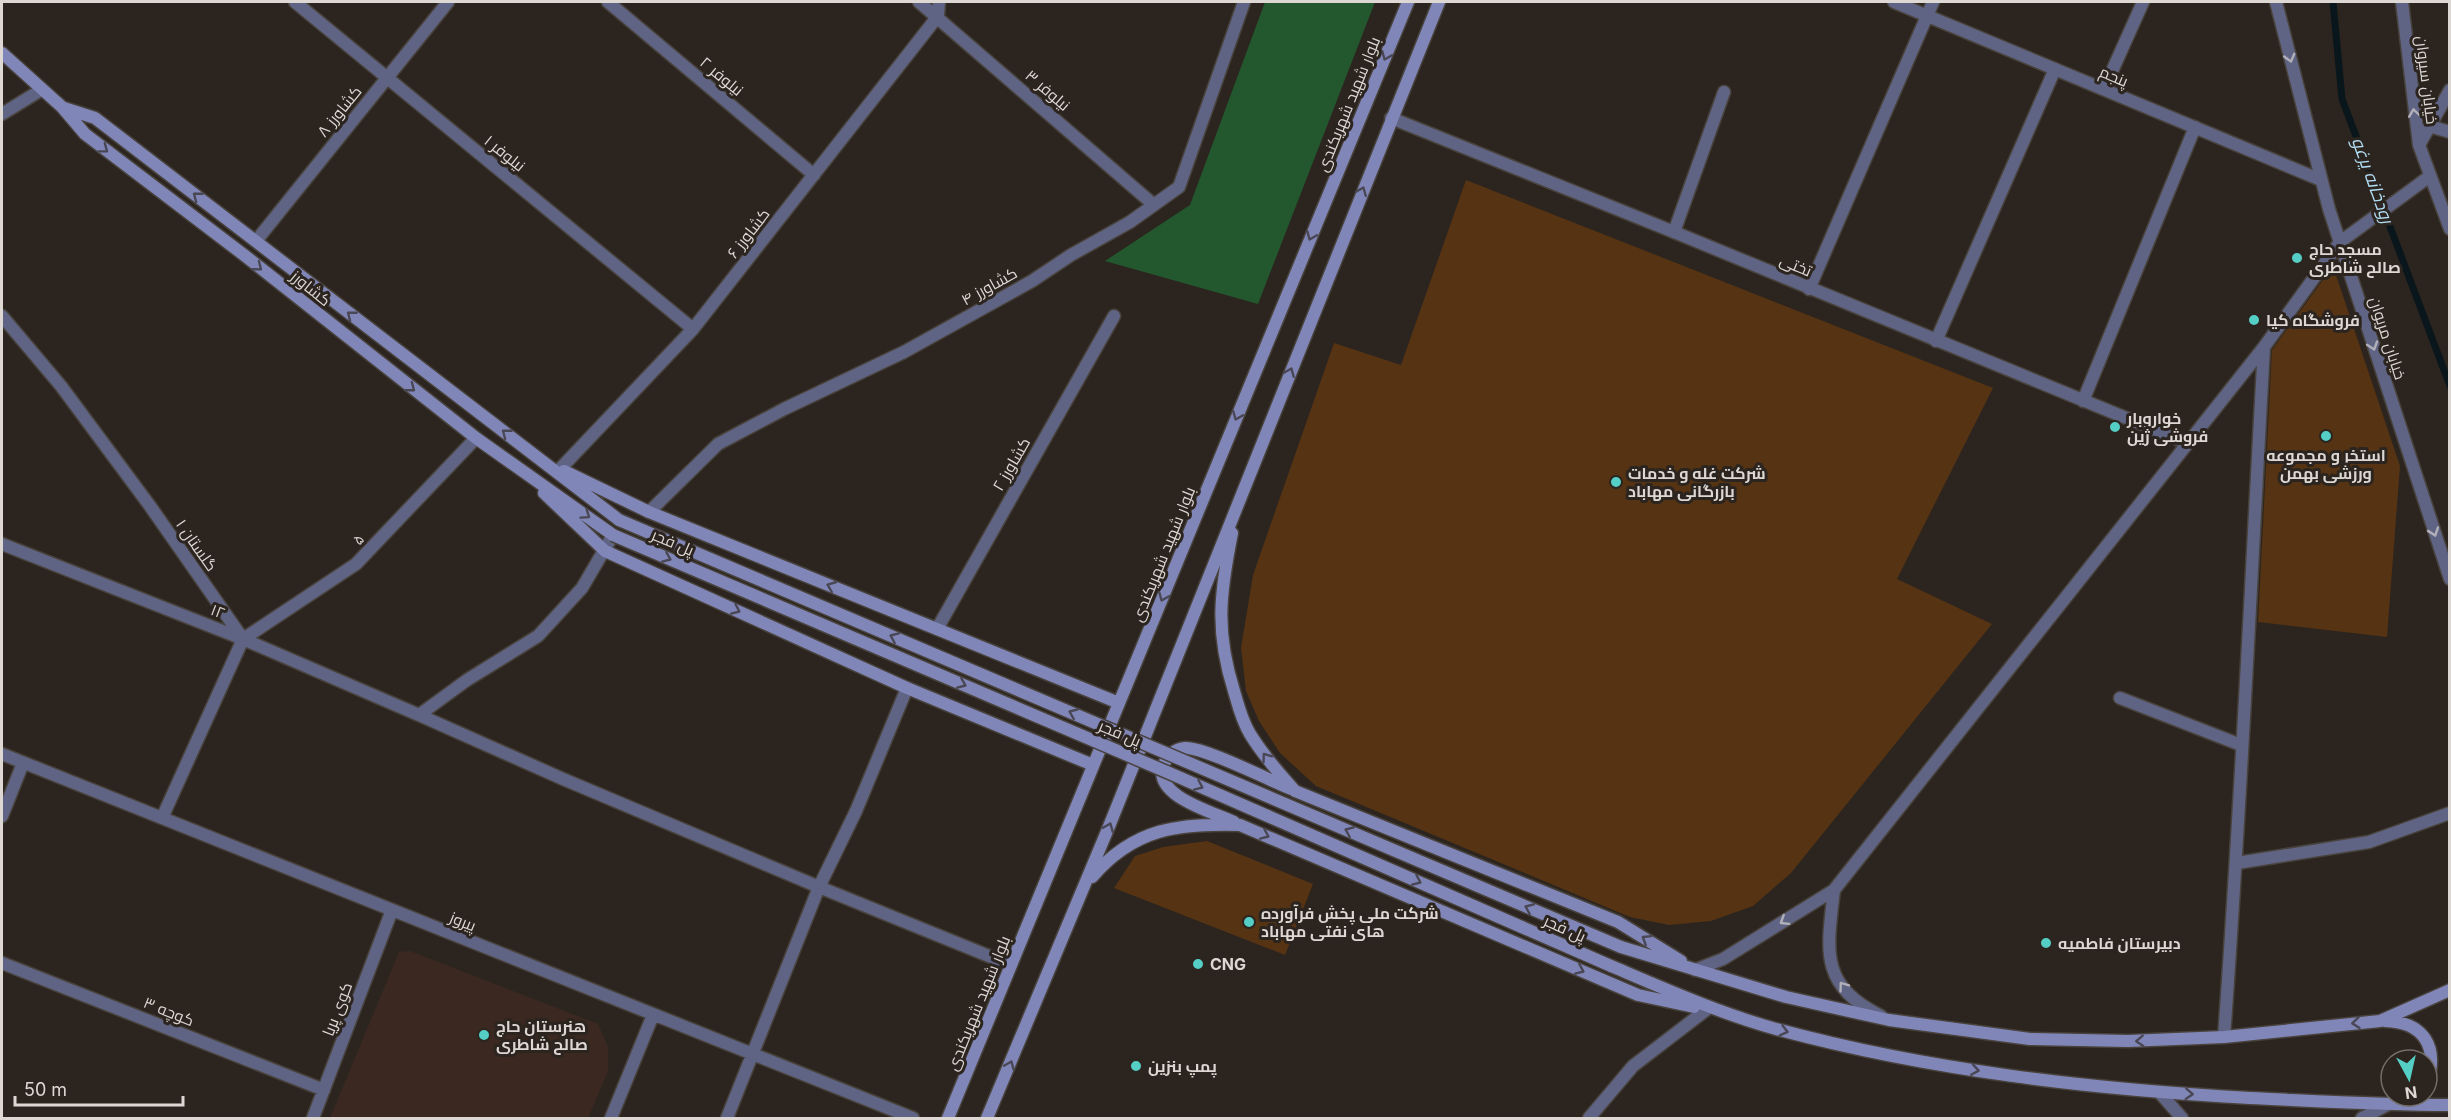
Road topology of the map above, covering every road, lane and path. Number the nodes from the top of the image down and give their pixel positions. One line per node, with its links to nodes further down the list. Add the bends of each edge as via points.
1 (295, 2): 18 (street, نیلوفر ۱)
2 (448, 2): 18 (street, کشاورز ۸)
3 (608, 2): 30 (street, نیلوفر ۲)
4 (919, 2): 15 (street, نیلوفر ۳)
5 (939, 2): 15 (street)
6 (1244, 2): 33 (street, کشاورز ۴, via 1179,187)
7 (1408, 2): 60 (main road, بلوار شهید شهریکندی, one-way to 60)
8 (1439, 2): 25 (main road)
9 (1894, 2): 14 (street, پنجم)
10 (1933, 2): 14 (street)
11 (2143, 2): 19 (street)
12 (2276, 2): 32 (street, خیابان مریوان, one-way to 32)
13 (2402, 2): 29 (street, خیابان سیروان, one-way to 13)
14 (1927, 15): 17 (street, پنجم); 38 (street)
15 (938, 16): 30 (street, کشاورز ۶); 33 (street, نیلوفر ۳)
16 (2, 53): 20 (main road, کشاورز)
17 (2055, 69): 19 (street, پنجم); 42 (street)
18 (387, 77): 36 (street, کشاورز ۸); 41 (street, نیلوفر ۱)
19 (2104, 89): 27 (street, پنجم)
20 (41, 90): 23 (main road, کشاورز); 24 (street)
21 (2450, 90): 26 (street)
22 (1724, 93): 35 (street)
23 (62, 107): 36 (main road, one-way to 23, via 95,118); 45 (main road, کشاورز, one-way to 45, via 85,134)
24 (2, 114)
25 (1391, 118): 35 (street, تختی); 50 (main road, one-way to 25)
26 (2429, 126): 28 (street); 29 (street)
27 (2195, 127): 32 (street, پنجم); 44 (street)
28 (2450, 132)
29 (2419, 145): 31 (street, خیابان سیروان)
30 (814, 175): 41 (street, کشاورز ۶)
31 (2430, 176): 34 (street, خیابان سیروان); 37 (street)
32 (2321, 180): 37 (street, خیابان مریوان)
33 (1154, 205): 51 (street, کشاورز ۴, via 1032,281 904,352 717,444)
34 (2450, 229)
35 (1674, 232): 38 (street, تختی)
36 (256, 241): 47 (main road, one-way to 36)
37 (2340, 242): 43 (street); 55 (street, خیابان مریوان, one-way to 55)
38 (1809, 289): 42 (street, تختی)
39 (2, 316): 57 (street, گلستان ۱, via 61,386)
40 (1114, 316): 56 (street, کشاورز ۲)
41 (693, 329): 49 (street, کشاورز ۶)
42 (1936, 341): 44 (street, تختی)
43 (2264, 346): 46 (street); 62 (street)
44 (2083, 401): 46 (street, تختی)
45 (476, 438): 48 (main road, کشاورز); 57 (street, ۵, via 356,564)
46 (2187, 443): 74 (street)
47 (531, 452): 49 (main road); 78 (main road, one-way to 47, bridge, via 1621,947 619,520)
48 (515, 465): 52 (main road, کشاورز, one-way to 52); 54 (main road)
49 (560, 469): 51 (main road)
50 (1239, 499): 66 (main road, one-way to 50, via 1248,731 1227,670 1220,623 1223,578); 73 (main road, one-way to 50)
51 (649, 512): 56 (main road, one-way to 51)
52 (613, 535): 54 (street); 82 (main road, پل فجر, one-way to 82, bridge, via 1697,1003)
53 (2, 544): 57 (street, ۱۲)
54 (605, 551): 58 (main road, one-way to 58); 61 (street, via 582,588 538,636)
55 (2450, 579)
56 (937, 629): 60 (main road)
57 (243, 639): 61 (street, ۱۲); 69 (street)
58 (907, 688): 65 (main road); 72 (street, via 856,811)
59 (2120, 698): 62 (street)
60 (1119, 703): 65 (main road, بلوار شهید شهریکندی)
61 (419, 715): 72 (street, ۱۲)
62 (2241, 745): 71 (street)
63 (2, 754): 64 (street, پیروز)
64 (23, 763): 68 (street); 69 (street, پیروز)
65 (1093, 765): 77 (main road, بلوار شهید شهریکندی)
66 (1295, 791): 70 (main road, via 1202,751 1185,748 1171,754 1162,776 1169,790); 78 (main road, one-way to 66, via 1618,922)
67 (2450, 813): 71 (street, via 2368,842)
68 (2, 816)
69 (162, 818): 75 (street, پیروز)
70 (1240, 825): 73 (main road, via 1200,823 1129,843); 80 (main road, one-way to 80, via 1638,995)
71 (2237, 863): 85 (street)
72 (819, 887): 77 (street, ۱۲); 87 (street)
73 (1083, 887): 98 (main road, one-way to 73)
74 (1834, 890): 78 (street, one-way to 78, via 1723,959); 83 (street, one-way to 74, via 1858,1004 1840,984 1830,960 1828,936)
75 (392, 910): 81 (street, پیروز); 88 (street, کوی پریا)
76 (2, 963): 88 (street, کوچه ۳)
77 (1011, 965): 97 (main road, بلوار شهید شهریکندی)
78 (1695, 970): 83 (main road, via 1786,997)
79 (2450, 990): 84 (main road)
80 (1706, 1010): 82 (main road); 92 (street, via 1633,1066)
81 (653, 1015): 87 (street, پیروز); 94 (street)
82 (1751, 1020): 89 (main road, one-way to 89, via 1884,1055 2015,1077)
83 (1890, 1020): 85 (main road, one-way to 83, via 2128,1041 2030,1039)
84 (2380, 1021): 85 (main road, one-way to 85); 86 (main road, via 2410,1025 2420,1032)
85 (2224, 1037)
86 (2429, 1048)
87 (753, 1054): 95 (street); 96 (street, پیروز)
88 (324, 1090): 93 (street, کوی پریا)
89 (2160, 1092): 90 (main road, one-way to 90); 99 (street)
90 (2379, 1105)
91 (2382, 1108): 100 (street)
92 (1590, 1118)
93 (313, 1119)
94 (611, 1119)
95 (727, 1119)
96 (914, 1119)
97 (948, 1119)
98 (987, 1119)
99 (2182, 1119)
100 (2362, 1119)

